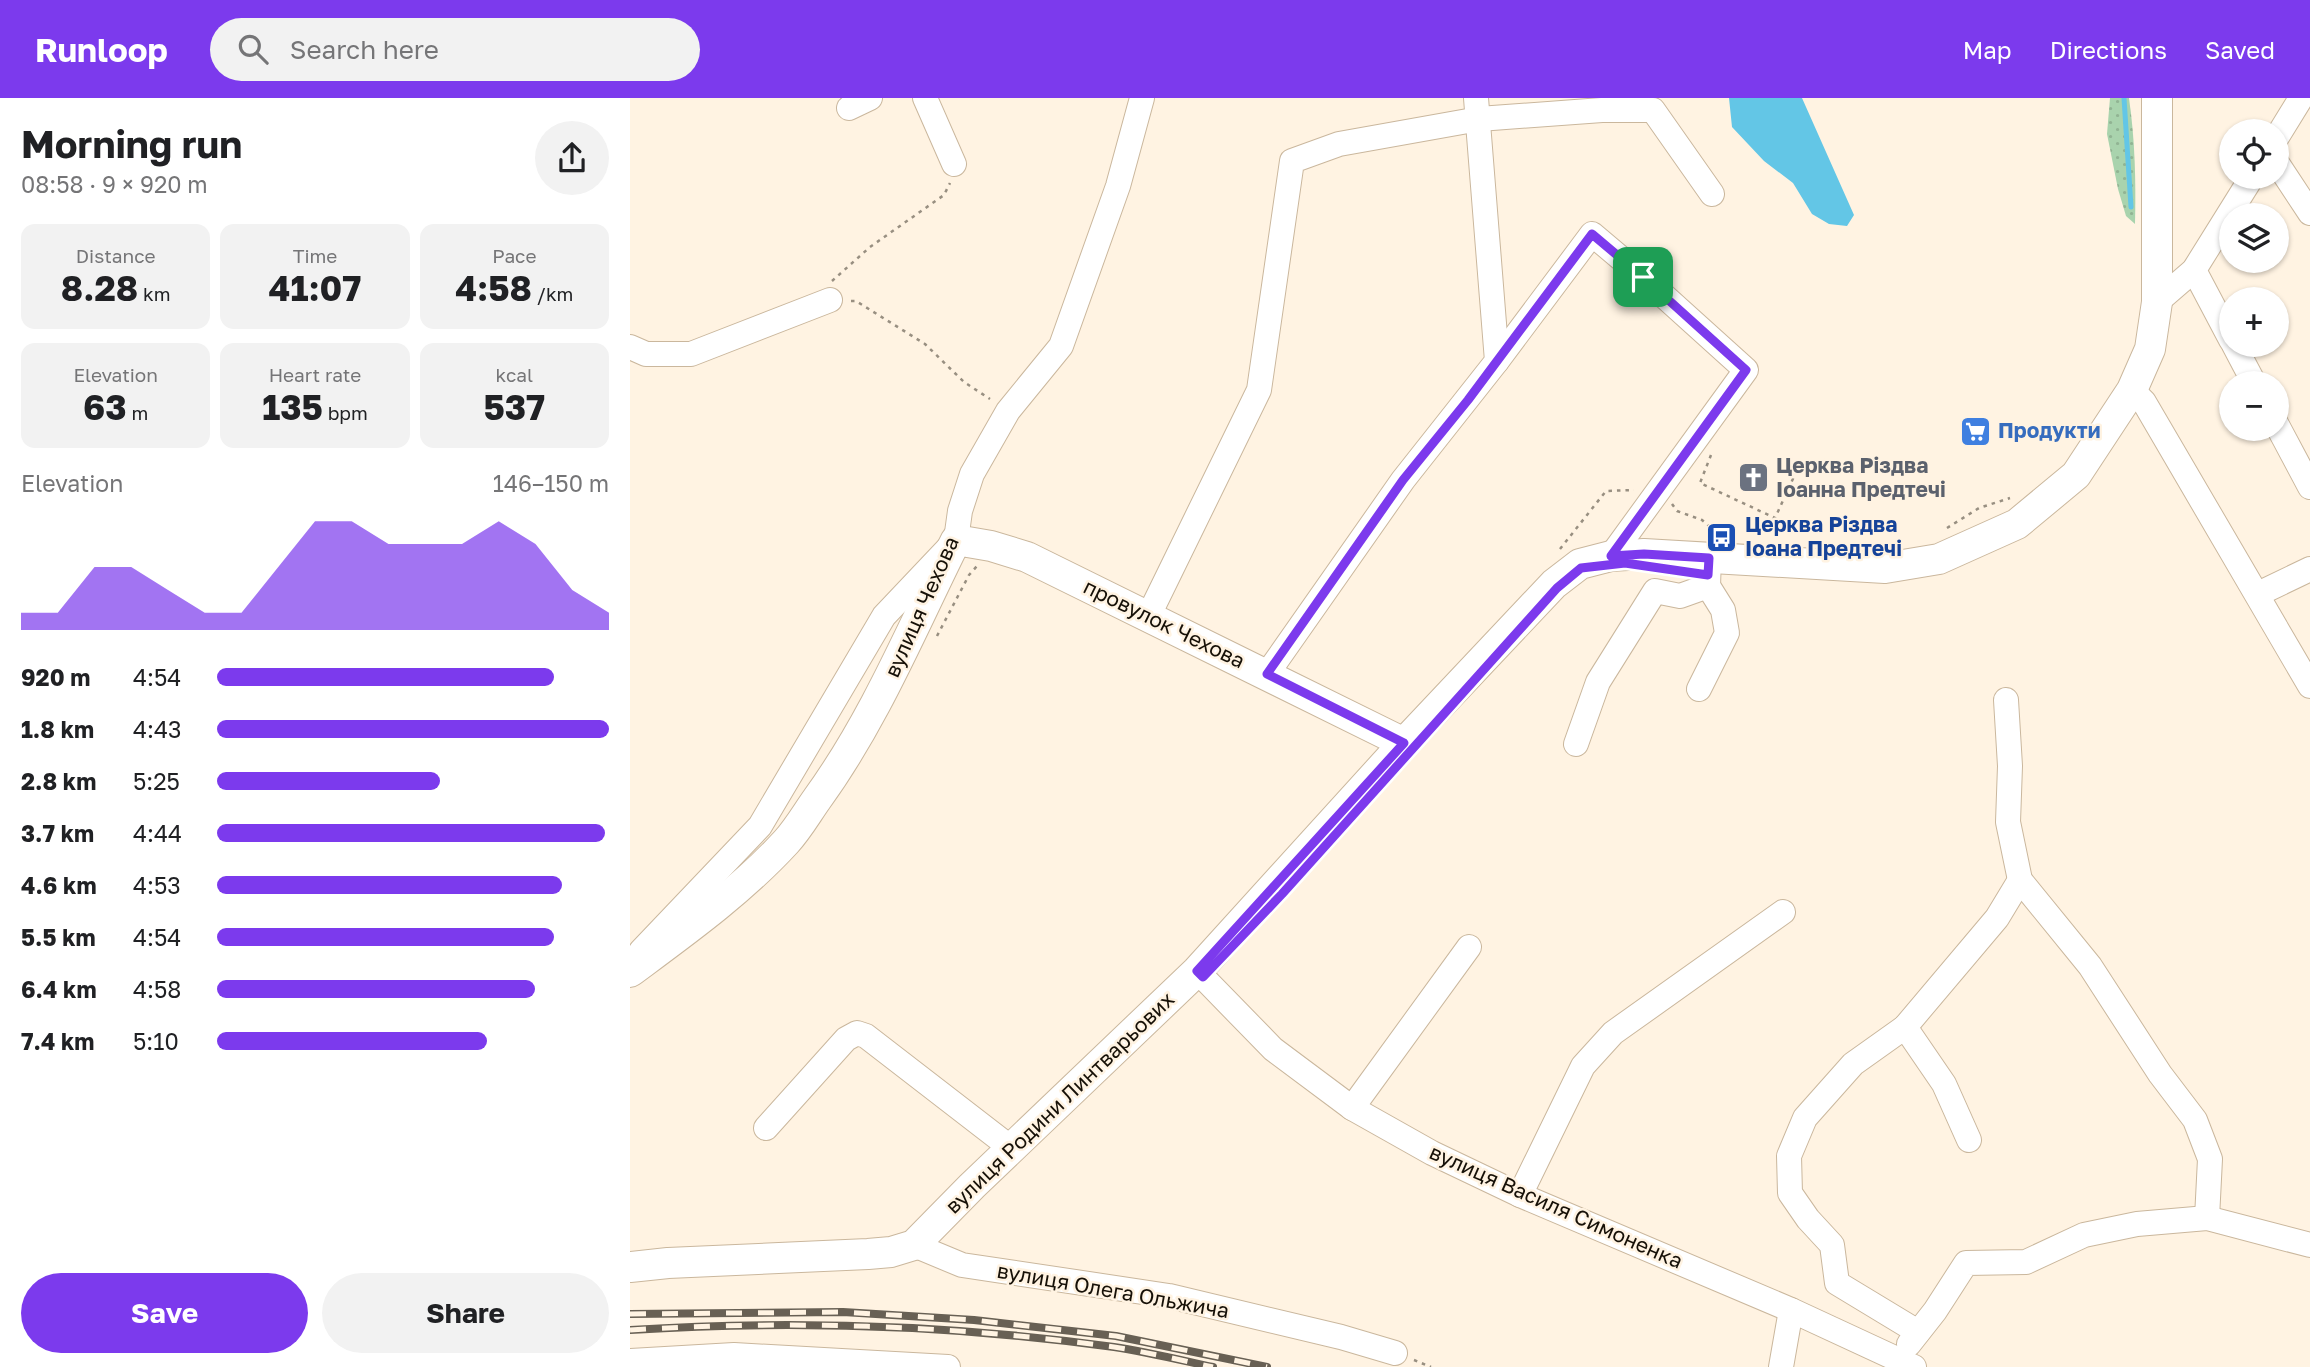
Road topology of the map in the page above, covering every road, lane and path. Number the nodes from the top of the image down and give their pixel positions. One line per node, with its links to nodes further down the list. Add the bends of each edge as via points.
1 (925, 98): 8 (street)
2 (1142, 98): 21 (street, вулиця Чехова, via 1118,186 1061,346)
3 (2157, 98): 16 (main road, вулиця Родини Линтварьових)
4 (2301, 98): 7 (street)
5 (1602, 104): 6 (street); 11 (street, via 1653,110)
6 (1477, 109): 19 (street); 33 (street, via 1339,144 1292,161 1259,390)
7 (2288, 119)
8 (954, 164): 14 (path, via 944,195 832,280)
9 (2289, 181): 12 (street)
10 (2245, 189): 13 (street)
11 (1712, 194)
12 (2310, 213)
13 (2194, 270): 16 (street); 17 (street)
14 (830, 300): 18 (street, via 691,354 646,354)
15 (856, 301): 21 (path, via 925,344 964,382)
16 (2157, 302): 20 (main road, вулиця Родини Линтварьових, via 2150,349)
17 (2219, 317)
18 (630, 347)
19 (1497, 361): 23 (street, via 1592,234 1746,370); 34 (street, via 1403,480)
20 (2132, 390): 31 (main road, вулиця Родини Линтварьових, via 2076,475 2017,524 1939,559 1885,568); 32 (street, via 2144,402)
21 (1007, 411): 28 (street, вулиця Чехова, via 972,474)
22 (2286, 441): 25 (street)
23 (1693, 443): 24 (path, via 1711,455 1700,483 1775,518); 29 (street)
24 (1797, 470)
25 (2310, 487)
26 (2015, 497): 27 (path, via 1979,508)
27 (1944, 531)
28 (956, 540): 33 (main road, провулок Чехова, via 1027,557); 44 (main road, вулиця Чехова, via 885,689 838,770 787,841 707,915)
29 (1611, 556): 31 (main road, вулиця Родини Линтварьових, via 1644,554); 38 (main road, вулиця Родини Линтварьових, via 1580,564 1554,584)
30 (2310, 569): 32 (street)
31 (1708, 572): 36 (street, via 1727,633); 39 (street, via 1680,596 1655,591 1598,682)
32 (2258, 594): 35 (street)
33 (1149, 615): 34 (main road, провулок Чехова)
34 (1267, 674): 38 (main road, провулок Чехова)
35 (2310, 686)
36 (1699, 690)
37 (2006, 700): 40 (street, via 2008,822)
38 (1404, 743): 43 (main road, вулиця Родини Линтварьових)
39 (1576, 744)
40 (2020, 880): 45 (street, via 1997,918); 51 (street, via 2090,966 2195,1120 2210,1159)
41 (1783, 912): 50 (street, via 1613,1033 1583,1066)
42 (1469, 947): 46 (street)
43 (1197, 971): 46 (street, вулиця Василя Симоненка, via 1273,1049); 49 (main road, вулиця Родини Линтварьових)
44 (630, 972)
45 (1905, 1027): 48 (street, via 1944,1084); 56 (street, via 1853,1064 1805,1118 1789,1156 1790,1193 1832,1245 1837,1283)
46 (1352, 1108): 50 (street, вулиця Василя Симоненка)
47 (766, 1128): 49 (street, via 846,1039 857,1033)
48 (1969, 1140)
49 (1012, 1149): 52 (main road, вулиця Родини Линтварьових)
50 (1520, 1195): 55 (street, вулиця Василя Симоненка)
51 (2207, 1218): 53 (street); 56 (street, via 2137,1224 2084,1235 2026,1262 1966,1263)
52 (914, 1245): 54 (main road, via 868,1254); 57 (street, вулиця Олега Ольжича, via 962,1265 1168,1296)
53 (2310, 1245)
54 (630, 1267)
55 (1791, 1310): 59 (street, вулиця Василя Симоненка); 61 (street)
56 (1919, 1332): 59 (street)
57 (1395, 1353)
58 (630, 1361): 60 (street, via 734,1355)
59 (1907, 1364)
60 (948, 1367)
61 (1781, 1367)

